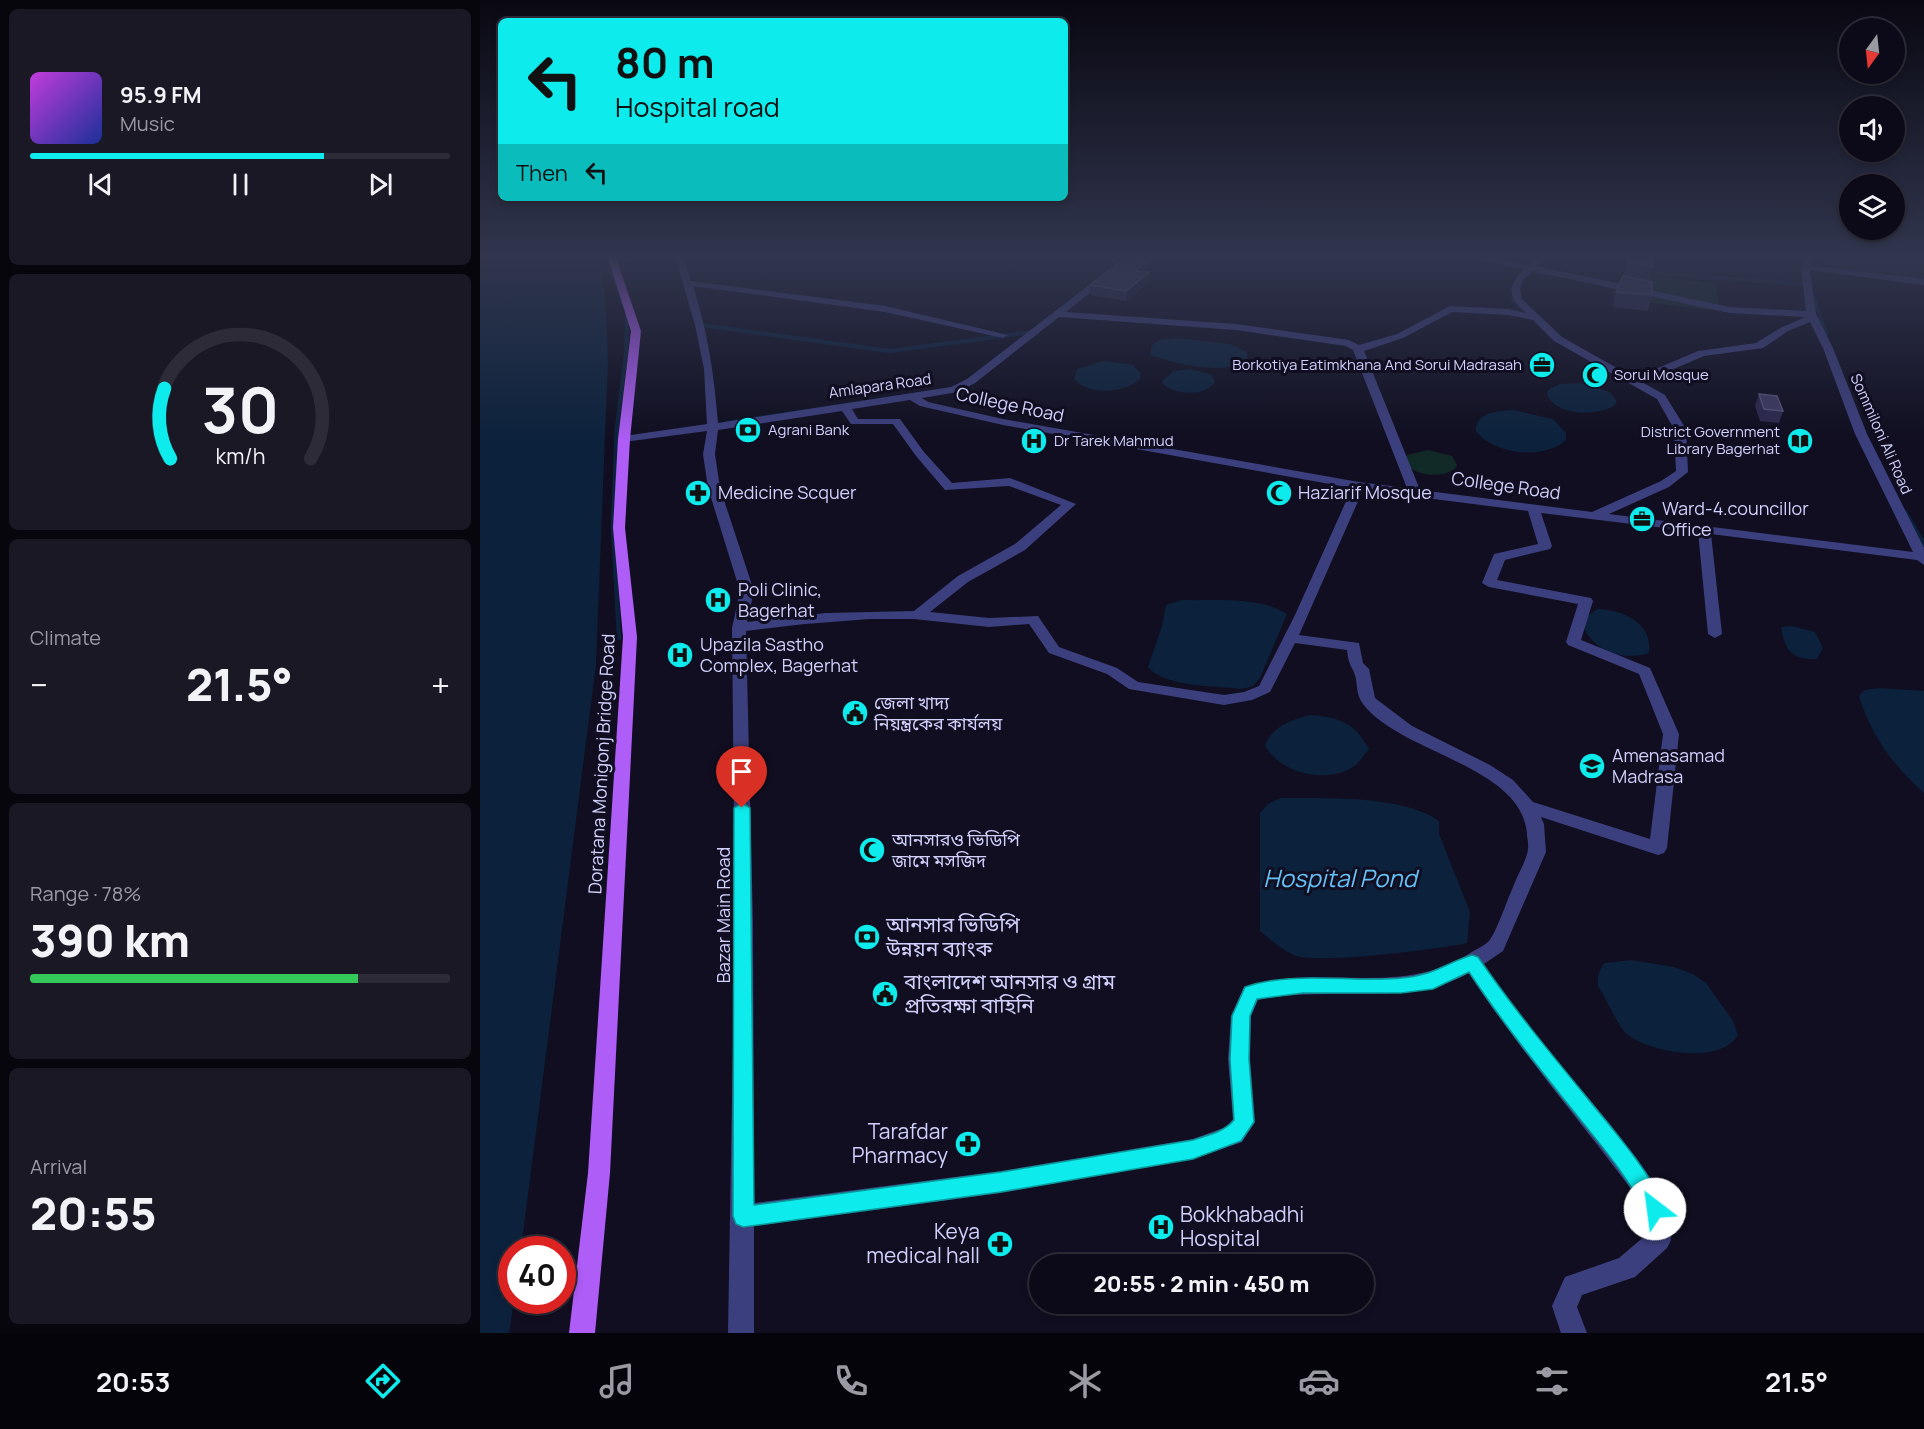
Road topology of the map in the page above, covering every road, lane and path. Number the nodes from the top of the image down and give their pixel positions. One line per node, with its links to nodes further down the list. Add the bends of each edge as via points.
1 (632, 317): 17 (main road, Doratana Monigonj Bridge Road, via 636,331)
2 (698, 317): 16 (street, Bazar Main Road, via 709,369)
3 (922, 317): 11 (street)
4 (1051, 317): 14 (street, Amlapara Road, via 971,381 954,390)
5 (1100, 317): 12 (street, via 1236,327 1349,343)
6 (1435, 317): 12 (street, via 1400,336)
7 (1533, 317): 10 (street)
8 (1809, 317): 13 (street, via 1759,346 1701,353 1646,377)
9 (1813, 317): 23 (street, Sommiloni Ali Road, via 1861,434)
10 (1537, 318): 13 (street, via 1558,339)
11 (1003, 335)
12 (1358, 349): 19 (street)
13 (1630, 379): 21 (street, via 1661,397 1680,429 1682,472 1665,484)
14 (911, 396): 15 (street, Amlapara Road); 18 (street, College Road, via 924,404 1003,422)
15 (845, 406): 16 (street, Amlapara Road); 24 (street, via 855,422 896,420 949,487 1010,482 1070,504 1020,547 963,579)
16 (713, 428): 17 (street, Amlapara Road); 25 (street, Bazar Main Road, via 709,454 714,488 747,591)
17 (624, 439): 31 (main road, Doratana Monigonj Bridge Road, via 619,528 630,638 599,1173)
18 (1359, 486): 19 (street, College Road); 27 (street)
19 (1415, 492): 20 (street, College Road)
20 (1533, 508): 21 (street, College Road); 28 (street, via 1545,546 1499,557 1489,583 1586,601 1573,642 1645,671 1671,734 1658,848)
21 (1595, 515): 22 (street, College Road)
22 (1704, 530): 23 (street, College Road); 26 (street)
23 (1923, 558)
24 (916, 615): 25 (street, via 863,614); 27 (street, via 1000,624 1033,619 1054,650 1112,671 1134,686 1224,700 1247,697 1265,689)
25 (739, 628): 30 (street, Bazar Main Road, via 744,921)
26 (1715, 633)
27 (1290, 638): 28 (street, via 1354,646 1366,697 1375,706 1416,738 1484,769 1515,789)
28 (1530, 807): 29 (street, via 1539,835 1537,852 1496,946)
29 (1472, 962): 30 (street, via 1433,981 1401,986 1303,986 1251,993 1241,1016 1239,1059 1244,1122 1234,1135 1193,1149 1001,1182); 33 (street, via 1507,1015 1647,1192 1655,1209 1659,1240 1626,1268 1574,1286 1564,1306)
30 (743, 1216): 32 (street, Bazar Main Road)
31 (582, 1333)
32 (741, 1333)
33 (1574, 1333)

